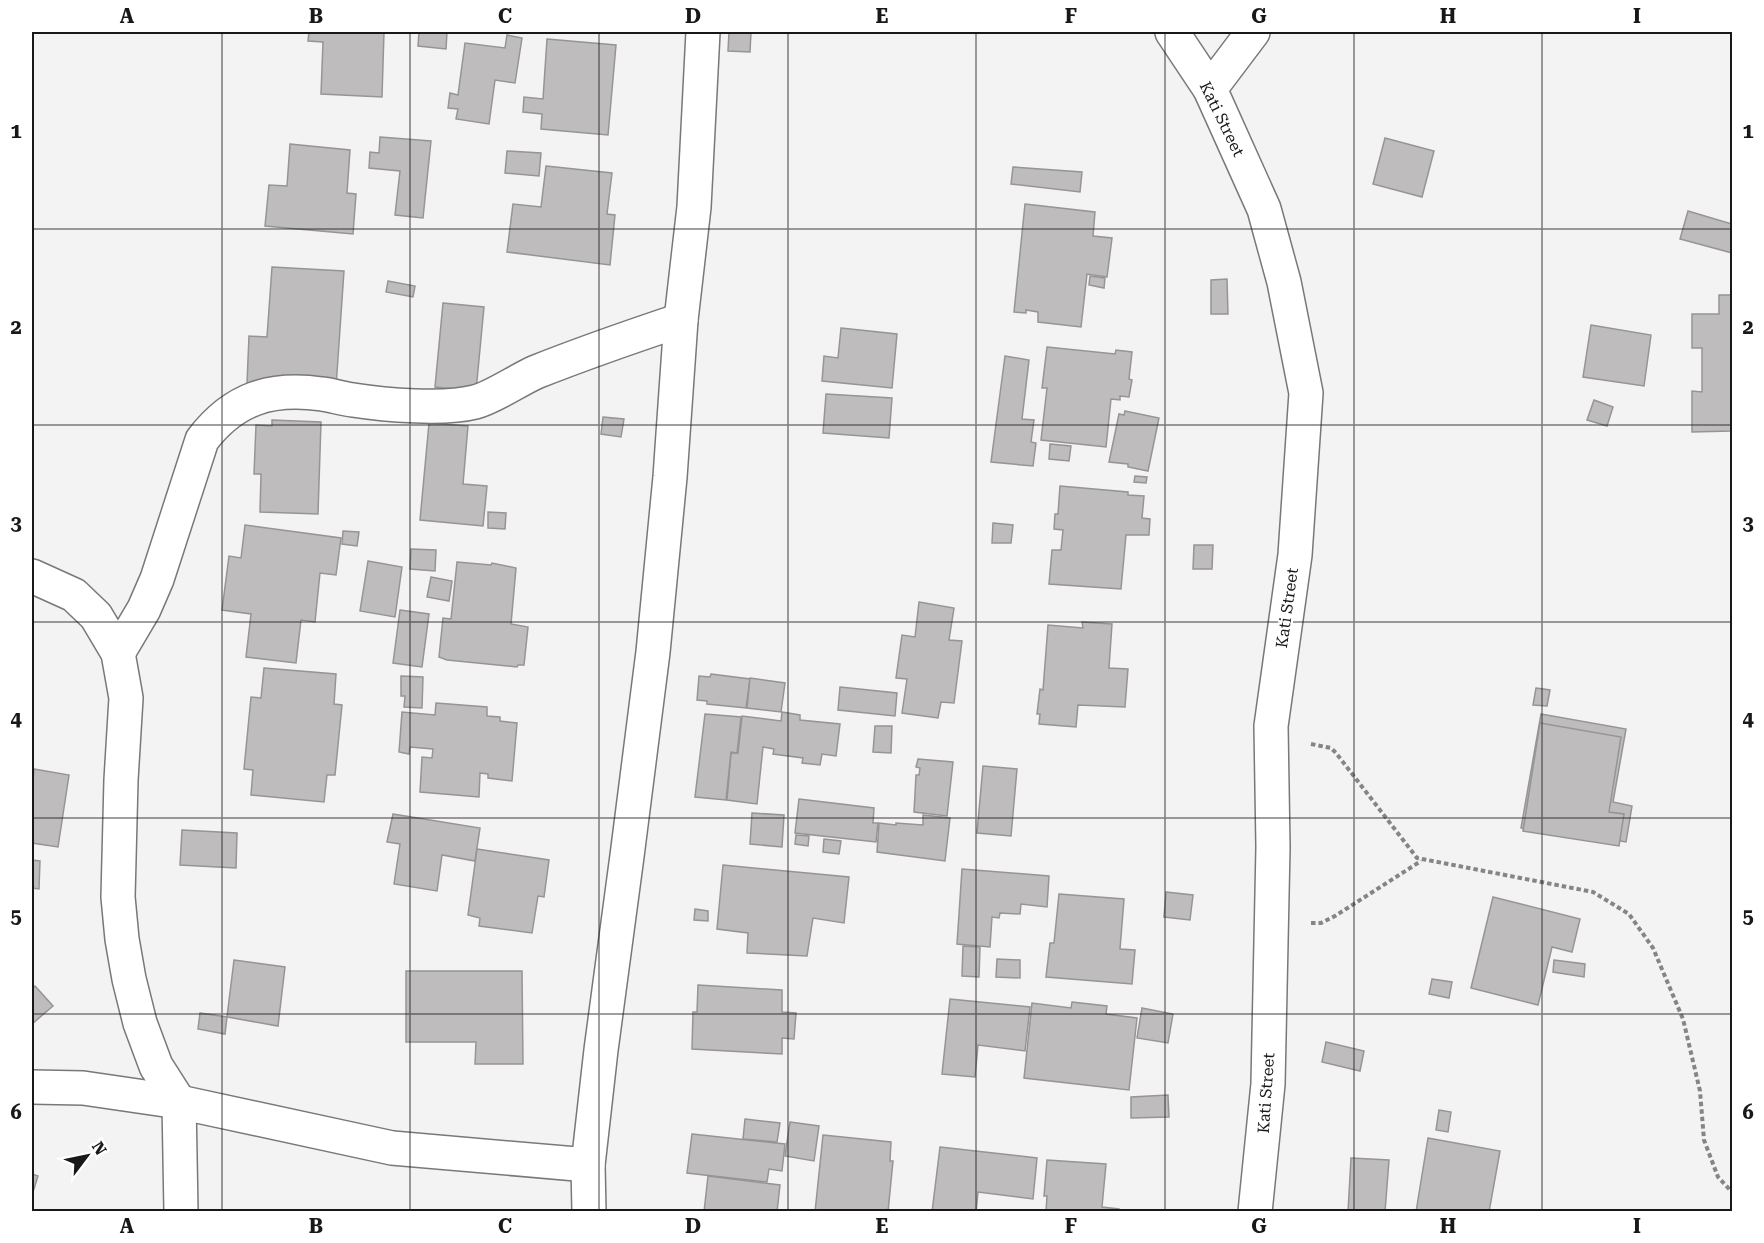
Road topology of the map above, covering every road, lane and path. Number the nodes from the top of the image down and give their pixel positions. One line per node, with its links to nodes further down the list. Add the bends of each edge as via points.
1 (703, 32): 5 (street, via 694,207)
2 (1172, 32): 4 (street, Kati Street)
3 (1253, 32): 4 (street)
4 (1210, 89): 8 (street, Kati Street, via 1263,209 1284,282 1306,393 1295,555)
5 (681, 320): 7 (street, via 577,356 476,402 407,405 287,391 258,396 237,408 202,440 157,579); 13 (street, via 652,652)
6 (32, 576): 7 (street, via 74,595 96,616)
7 (118, 652): 12 (street, via 126,698 118,897 122,939 140,1023 156,1066)
8 (1271, 726): 9 (path, via 1296,742 1331,748); 10 (street, Kati Street)
9 (1421, 860): 10 (path, via 1321,923); 14 (path, via 1593,892 1629,914 1653,948 1683,1019 1700,1091 1704,1140 1718,1177)
10 (1271, 918): 17 (street, Kati Street, via 1268,1084)
11 (32, 1087): 12 (street, via 83,1088)
12 (179, 1102): 13 (street, via 392,1148); 15 (street)
13 (588, 1165): 16 (street)
14 (1732, 1192)
15 (181, 1212)
16 (589, 1212)
17 (1255, 1212)

